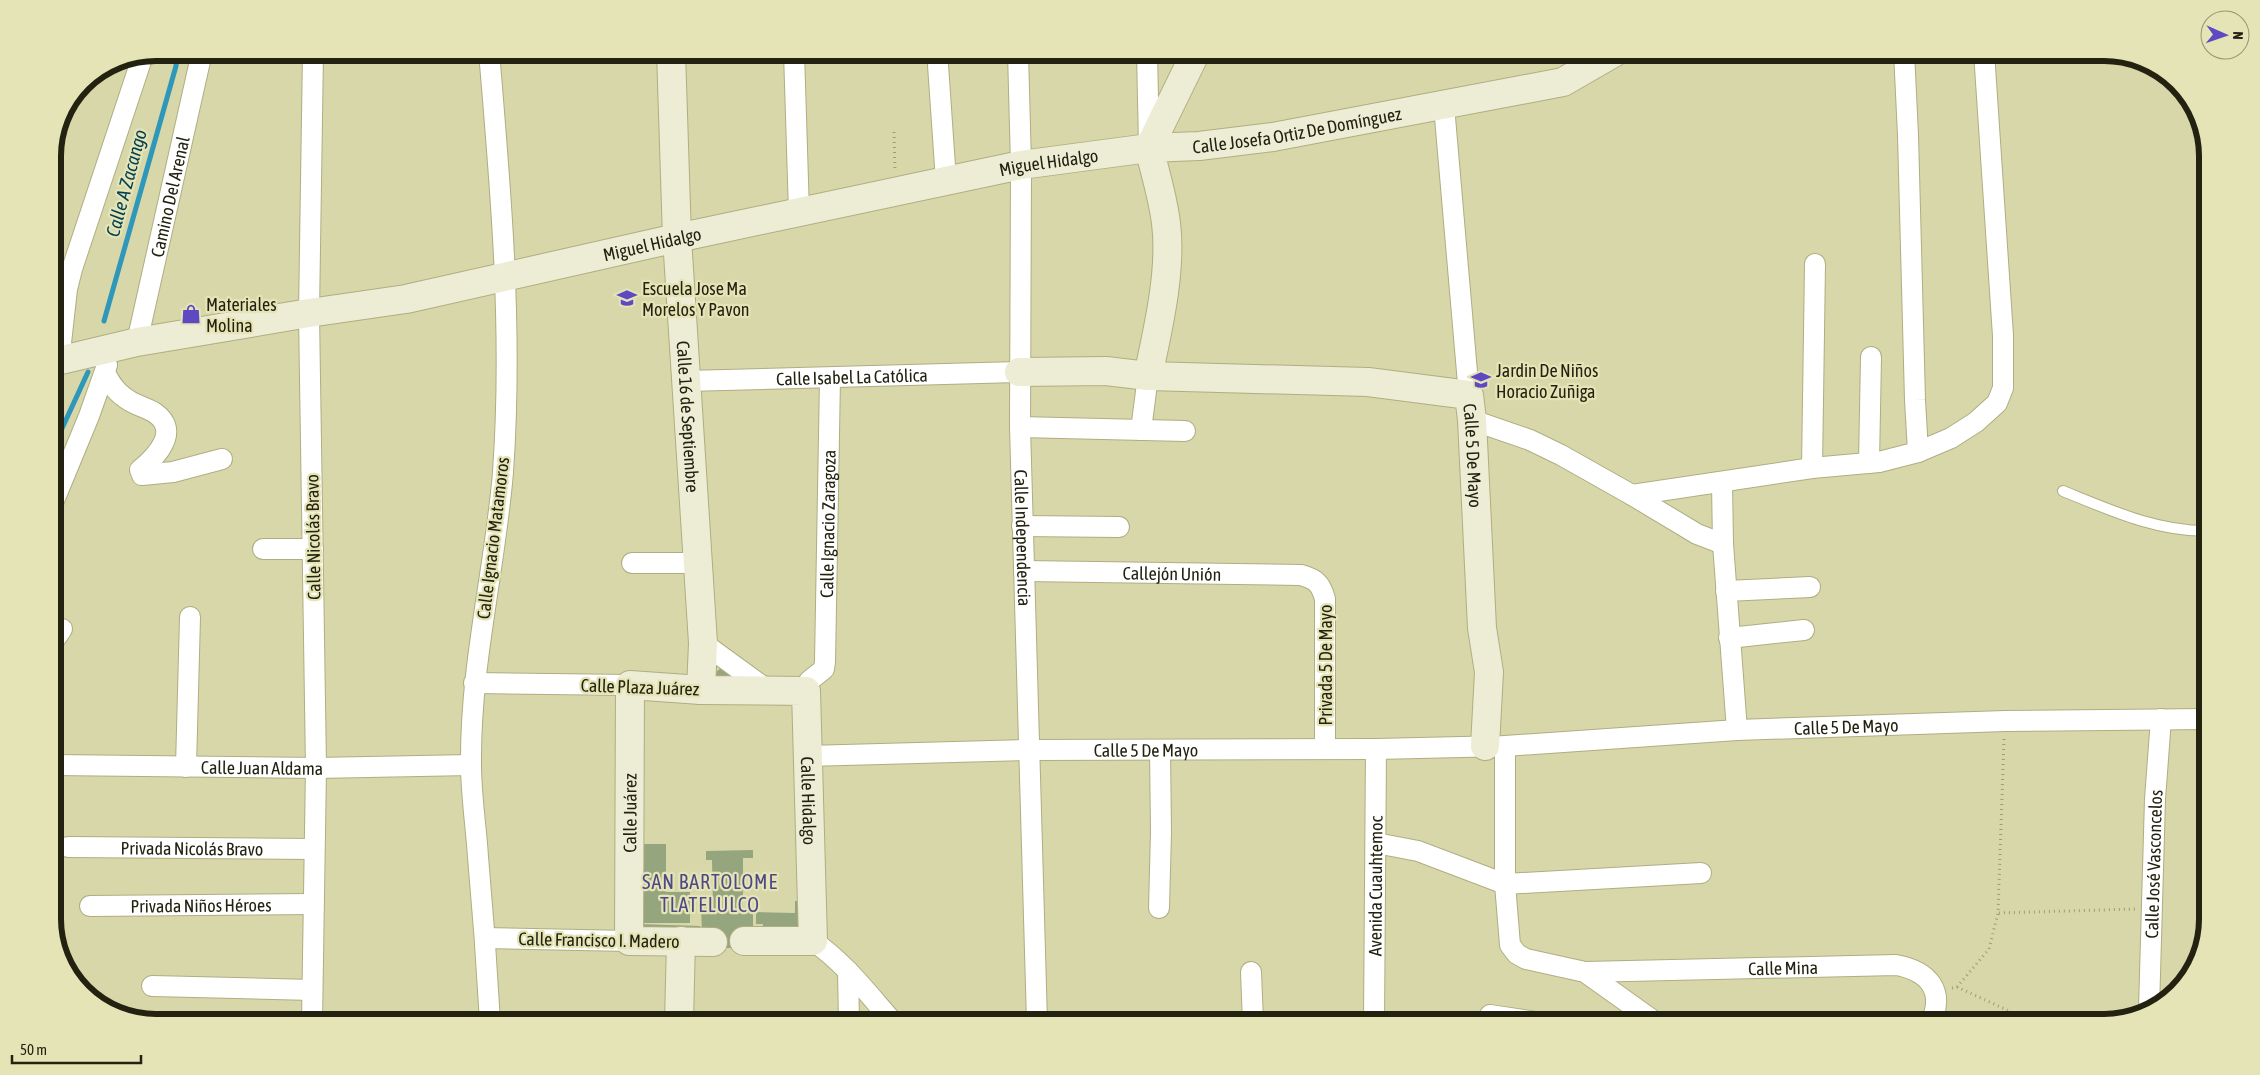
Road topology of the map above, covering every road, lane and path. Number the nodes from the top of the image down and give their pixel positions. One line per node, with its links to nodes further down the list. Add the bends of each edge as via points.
1 (200, 61): 26 (street, Camino Del Arenal)
2 (314, 61): 24 (street, Calle Nicolás Bravo)
3 (490, 61): 23 (street, Calle Ignacio Matamoros)
4 (671, 61): 21 (street, Calle 16 de Septiembre)
5 (794, 61): 20 (street)
6 (1018, 61): 17 (street, Calle Independencia)
7 (1147, 61): 16 (street)
8 (1192, 61): 16 (street)
9 (1599, 61): 14 (street, Calle Josefa Ortiz De Domínguez, via 1563,82)
10 (1904, 61): 38 (street)
11 (1985, 61): 38 (street, via 2003,336 2003,388 1997,403 1976,422 1951,438)
12 (140, 63): 25 (street, via 72,269)
13 (938, 65): 18 (street)
14 (1444, 106): 16 (street, Calle Josefa Ortiz De Domínguez, via 1273,137 1200,146); 34 (street, Calle 5 De Mayo)
15 (894, 132): 19 (path)
16 (1149, 148): 17 (street, Miguel Hidalgo); 31 (street, via 1166,224 1166,257 1161,315)
17 (1021, 165): 18 (street, Miguel Hidalgo); 30 (street, Calle Independencia)
18 (946, 181): 19 (street, Miguel Hidalgo)
19 (896, 191): 20 (street, Miguel Hidalgo)
20 (799, 213): 21 (street, Miguel Hidalgo)
21 (677, 238): 23 (street, Miguel Hidalgo); 33 (street, Calle 16 de Septiembre)
22 (1815, 264): 41 (street)
23 (506, 278): 24 (street, Miguel Hidalgo, via 406,299); 62 (street, Calle Ignacio Matamoros, via 507,377 502,474)
24 (309, 313): 26 (street, Miguel Hidalgo); 51 (street, Calle Nicolás Bravo)
25 (61, 328)
26 (138, 342): 29 (street, Miguel Hidalgo)
27 (1871, 357): 40 (street)
28 (61, 361): 29 (street, Miguel Hidalgo)
29 (108, 361): 39 (street, via 122,396 156,414 164,423 162,449 140,470 141,475 173,472); 42 (street)
30 (1019, 372): 31 (street, via 1106,371); 32 (street, Calle Isabel La Católica); 35 (street, Calle Independencia)
31 (1148, 376): 34 (street, via 1368,382); 36 (street)
32 (830, 378): 33 (street, Calle Isabel La Católica); 66 (street, Calle Ignacio Zaragoza, via 824,669 809,681)
33 (686, 381): 53 (street, Calle 16 de Septiembre)
34 (1470, 407): 45 (street); 71 (street, Calle 5 De Mayo, via 1482,628)
35 (1020, 427): 36 (street); 46 (street, Calle Independencia)
36 (1141, 430): 37 (street)
37 (1185, 431)
38 (1918, 452): 40 (street, via 1890,461)
39 (222, 459)
40 (1869, 463): 41 (street)
41 (1812, 468): 43 (street)
42 (61, 482)
43 (1722, 483): 45 (street); 49 (street)
44 (2063, 491): 48 (lane, via 2125,517 2157,526)
45 (1632, 495): 49 (street, via 1690,530)
46 (1022, 526): 47 (street); 54 (street, Calle Independencia)
47 (1119, 526)
48 (2199, 531)
49 (1723, 544): 57 (street)
50 (263, 548): 51 (street)
51 (313, 549): 80 (street, Calle Nicolás Bravo)
52 (632, 563): 53 (street)
53 (696, 563): 61 (street, Calle 16 de Septiembre)
54 (1024, 571): 55 (street, Callejón Unión, via 1301,575); 74 (street, Calle Independencia)
55 (1318, 582): 72 (street, Privada 5 De Mayo, via 1325,599)
56 (1810, 587): 57 (street)
57 (1726, 591): 60 (street)
58 (190, 617): 79 (street)
59 (1804, 630): 60 (street)
60 (1729, 638): 70 (street)
61 (703, 643): 64 (street, Calle 16 de Septiembre); 65 (street)
62 (474, 683): 63 (street, Calle Plaza Juárez); 78 (street, Calle Ignacio Matamoros)
63 (630, 685): 64 (street, Calle Plaza Juárez); 92 (street, Calle Juárez)
64 (701, 690): 65 (street, Calle Plaza Juárez)
65 (769, 691): 66 (street, Calle Plaza Juárez)
66 (806, 691): 76 (street, Calle Hidalgo)
67 (2161, 719): 68 (street, Calle 5 De Mayo); 69 (street, Calle 5 De Mayo); 89 (street, Calle José Vasconcelos, via 2154,798)
68 (2199, 719)
69 (2005, 721): 70 (street, Calle 5 De Mayo); 90 (path)
70 (1737, 730): 71 (street, Calle 5 De Mayo)
71 (1495, 746): 73 (street, Calle 5 De Mayo); 85 (street)
72 (1325, 749): 73 (street, Calle 5 De Mayo); 75 (street, Calle 5 De Mayo)
73 (1376, 749): 81 (street, Avenida Cuauhtemoc)
74 (1029, 750): 75 (street, Calle 5 De Mayo); 76 (street, Calle 5 De Mayo); 110 (street, Calle Independencia)
75 (1160, 750): 88 (street)
76 (807, 756): 95 (street, Calle Hidalgo)
77 (61, 765): 79 (street, Calle Juan Aldama)
78 (471, 765): 80 (street, Calle Juan Aldama); 91 (street, Calle Ignacio Matamoros)
79 (186, 767): 80 (street, Calle Juan Aldama)
80 (316, 768): 83 (street, Calle Nicolás Bravo)
81 (1376, 843): 85 (street, via 1418,851); 112 (street, Avenida Cuauhtemoc)
82 (68, 847): 83 (street, Privada Nicolás Bravo)
83 (314, 849): 86 (street, Calle Nicolás Bravo)
84 (1701, 873): 85 (street)
85 (1505, 884): 99 (street, Calle Mina, via 1510,945 1517,954 1526,959)
86 (313, 904): 87 (street, Privada Niños Héroes); 102 (street, Calle Nicolás Bravo)
87 (90, 906)
88 (1159, 908)
89 (2151, 908): 90 (path); 104 (street, Calle José Vasconcelos)
90 (1998, 913): 101 (path, via 1990,949)
91 (485, 938): 92 (street, Calle Francisco I. Madero); 106 (street, Calle Ignacio Matamoros)
92 (629, 941): 93 (street, Calle Francisco I. Madero)
93 (681, 941): 96 (street, Calle Francisco I. Madero); 107 (street)
94 (744, 941): 95 (street)
95 (813, 941): 97 (street)
96 (713, 942)
97 (848, 971): 108 (street); 109 (street)
98 (1251, 972): 111 (street)
99 (1585, 972): 103 (street, Calle Mina, via 1896,964 1922,974); 113 (street, Calle Mina)
100 (152, 986): 102 (street)
101 (1957, 987): 103 (path); 115 (path)
102 (312, 990): 105 (street, Calle Nicolás Bravo)
103 (1937, 993): 114 (street)
104 (2149, 1002)
105 (312, 1014)
106 (490, 1014)
107 (679, 1014)
108 (850, 1014)
109 (886, 1014)
110 (1037, 1014)
111 (1253, 1014)
112 (1374, 1014)
113 (1644, 1014)
114 (1935, 1014)
115 (2016, 1014)

